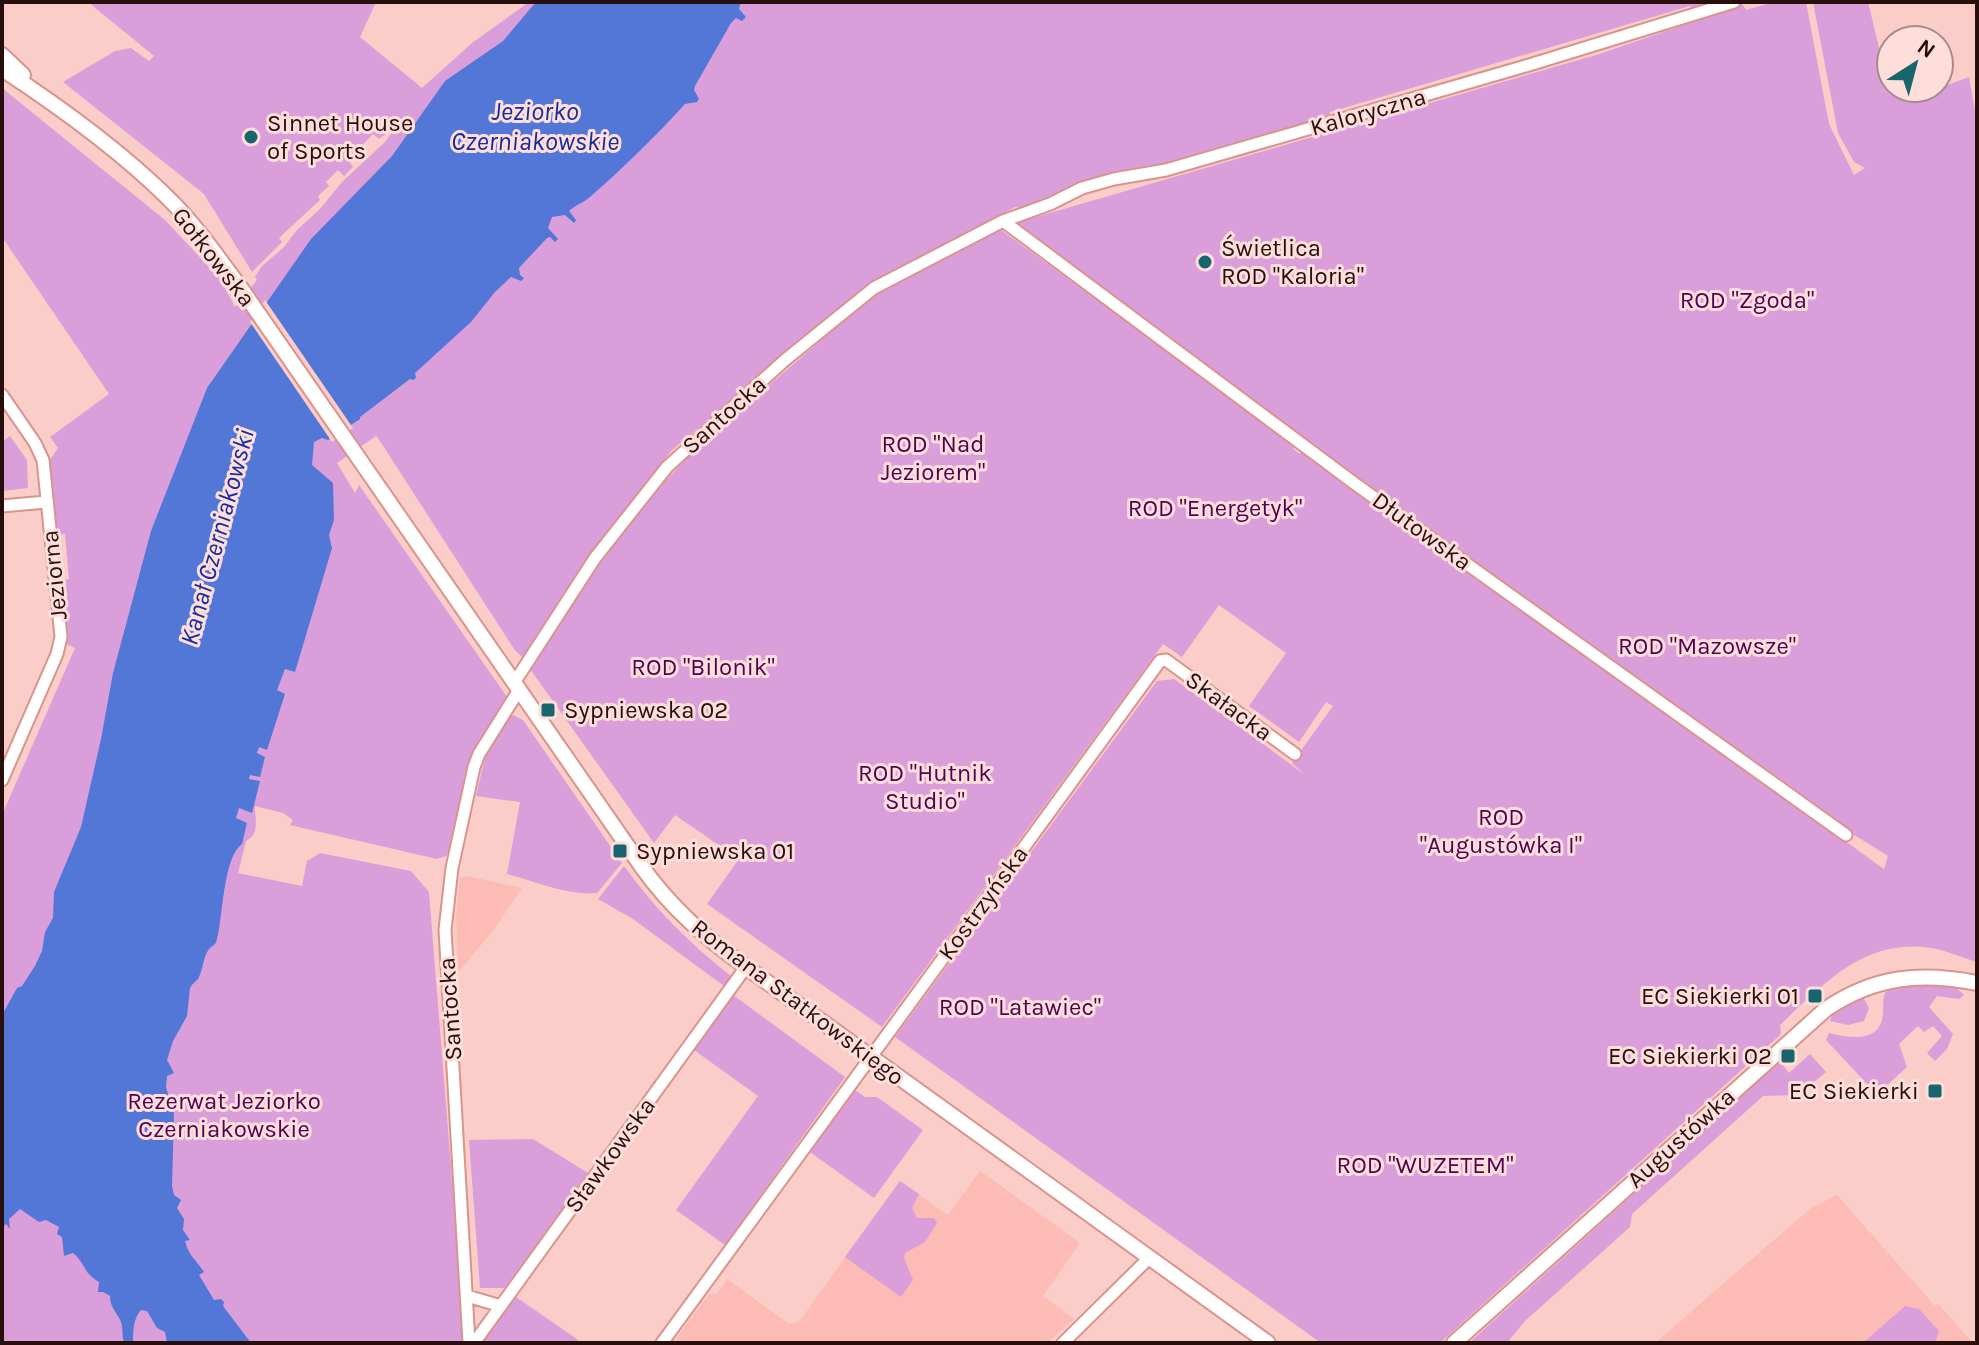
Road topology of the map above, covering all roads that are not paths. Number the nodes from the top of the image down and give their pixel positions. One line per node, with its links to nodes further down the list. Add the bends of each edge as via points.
1 (1734, 2): 5 (street, Kaloryczna, via 1180,166 1082,188)
2 (2, 55): 4 (street, Gołkowska)
3 (2, 69): 4 (street, Gołkowska)
4 (50, 100): 7 (street, Gołkowska, via 167,197 246,296)
5 (1003, 221): 11 (street, Santocka, via 874,288 683,450 595,558); 14 (street, Dłutowska, via 1358,486)
6 (2, 395): 8 (street, Jeziorna, via 41,454)
7 (348, 443): 11 (street, Romana Statkowskiego)
8 (46, 502): 9 (street); 13 (street, Jeziorna, via 60,646)
9 (2, 506)
10 (1163, 660): 12 (street, Skałacka); 17 (street, Kostrzyńska)
11 (516, 686): 15 (street, Romana Statkowskiego, via 661,893); 19 (street, Santocka, via 479,754 448,893 445,930)
12 (1295, 754)
13 (2, 780)
14 (1846, 835)
15 (746, 967): 17 (street, Romana Statkowskiego); 20 (street, Sławkowska)
16 (1977, 983): 25 (street, Augustówka, via 1933,977 1894,980 1859,989 1826,1009)
17 (870, 1056): 18 (street, Romana Statkowskiego); 22 (street, Kostrzyńska)
18 (1149, 1258): 23 (street); 24 (street, Romana Statkowskiego)
19 (467, 1296): 20 (street); 21 (street, Santocka)
20 (501, 1306): 21 (street, Sławkowska)
21 (472, 1343)
22 (662, 1343)
23 (1063, 1343)
24 (1268, 1343)
25 (1454, 1343)

